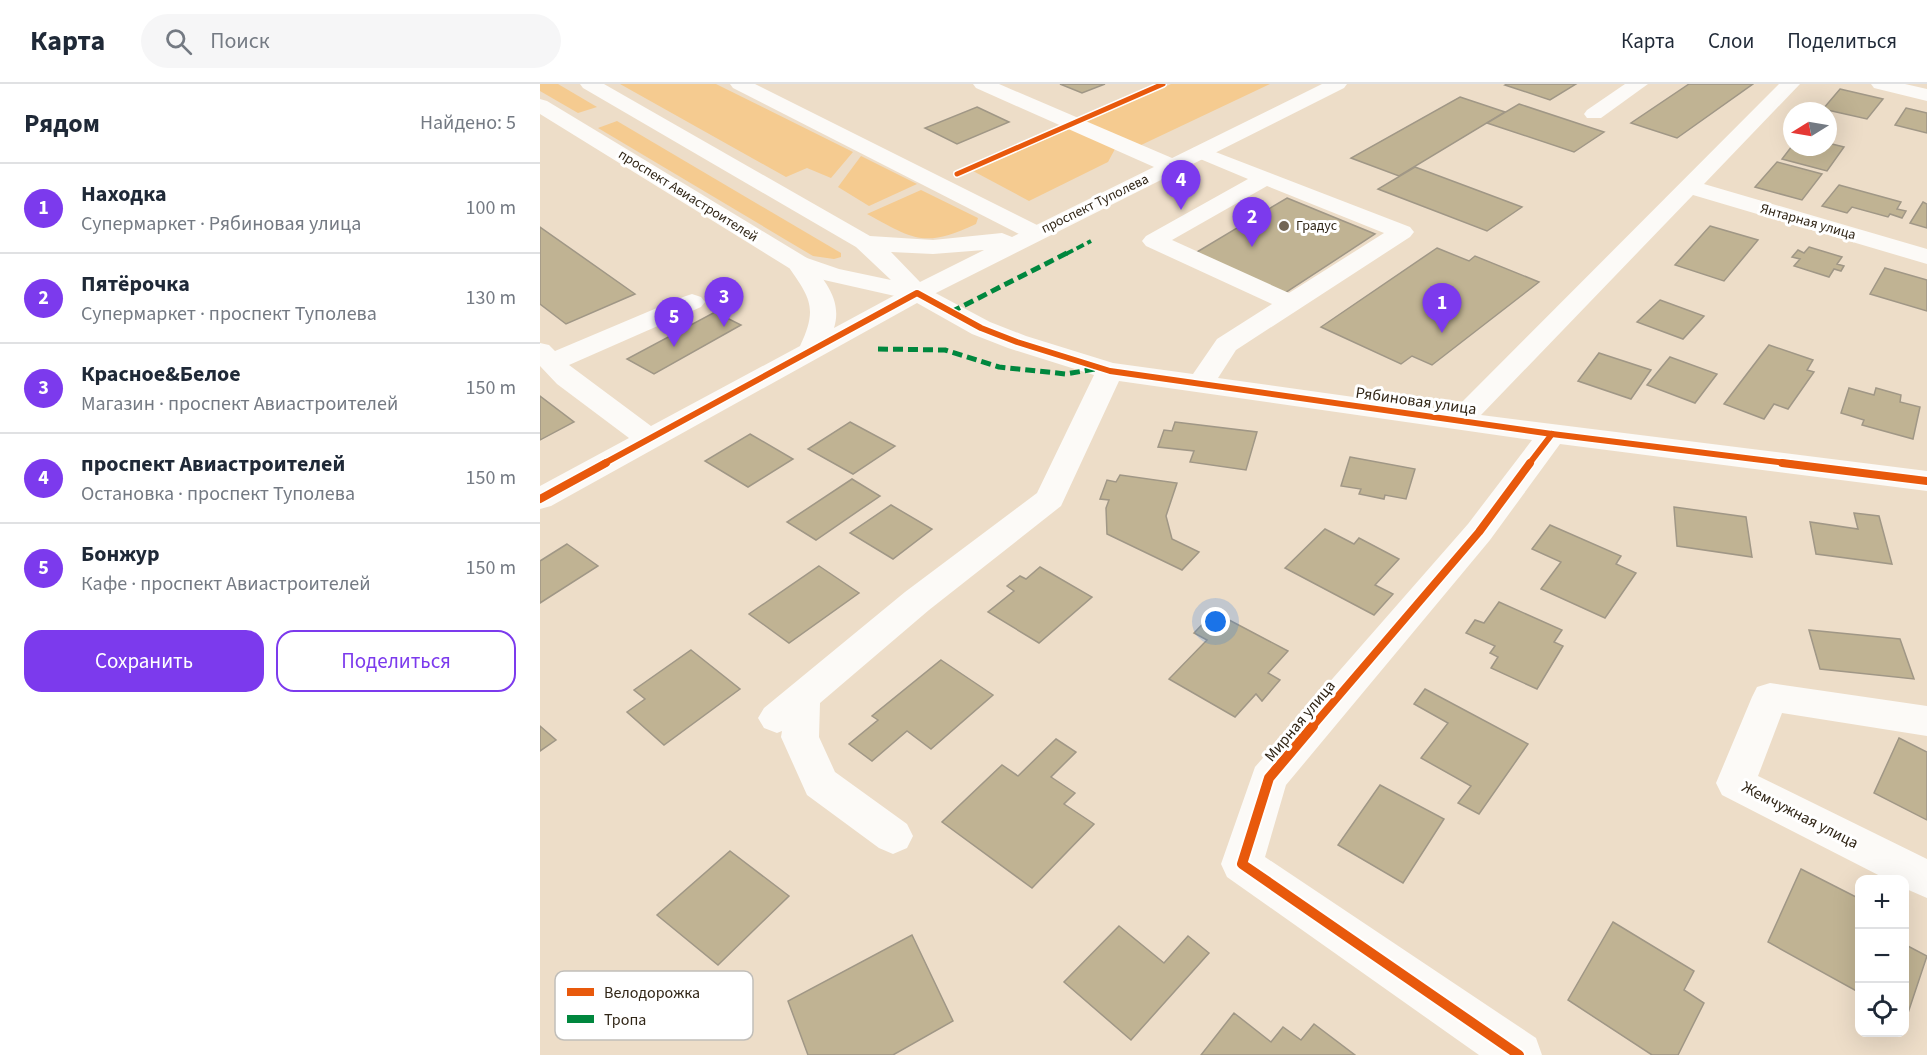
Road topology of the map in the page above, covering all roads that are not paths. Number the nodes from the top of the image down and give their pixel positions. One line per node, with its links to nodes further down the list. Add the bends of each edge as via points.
1 (591, 84): 11 (street)
2 (740, 84): 19 (street)
3 (983, 84): 10 (street)
4 (1337, 84): 15 (street, проспект Туполева)
5 (1638, 84): 12 (street)
6 (1790, 84): 18 (street)
7 (1881, 84): 8 (street)
8 (1927, 95)
9 (540, 105): 14 (street, проспект Авиастроителей)
10 (1030, 105): 13 (street); 16 (street)
11 (630, 107): 14 (street); 20 (street)
12 (1594, 114)
13 (1003, 115)
14 (574, 126): 22 (street, проспект Авиастроителей)
15 (1200, 152): 16 (street, проспект Туполева); 17 (street)
16 (1171, 166): 19 (street, проспект Туполева)
17 (1266, 178): 25 (street, via 1154,241); 25 (street, via 1402,231)
18 (1689, 187): 21 (street, Янтарная улица); 30 (street)
19 (1035, 233): 20 (street, via 939,248); 23 (street, проспект Туполева)
20 (864, 243): 23 (street)
21 (1927, 257)
22 (798, 263): 23 (street, проспект Авиастроителей, via 833,275); 26 (street, via 820,291 825,309 823,327)
23 (917, 293): 26 (street, проспект Туполева); 28 (street, Рябиновая улица, via 981,328)
24 (692, 302): 27 (street)
25 (1290, 303): 29 (street, via 1226,345)
26 (811, 350): 32 (street, проспект Туполева)
27 (547, 357): 32 (street, via 576,385)
28 (1110, 371): 29 (street, Рябиновая улица); 36 (street, via 1050,499 917,601 789,708 821,783)
29 (1200, 384): 30 (street, Рябиновая улица)
30 (1460, 420): 31 (street, Рябиновая улица)
31 (1552, 434): 33 (street, Рябиновая улица); 38 (street, Мирная улица, via 1479,532 1269,778 1242,864)
32 (650, 438): 34 (street, проспект Туполева)
33 (1927, 481)
34 (540, 499)
35 (1927, 722): 37 (street, Жемчужная улица, via 1770,696 1736,783)
36 (893, 836)
37 (1927, 879)
38 (1519, 1055)

